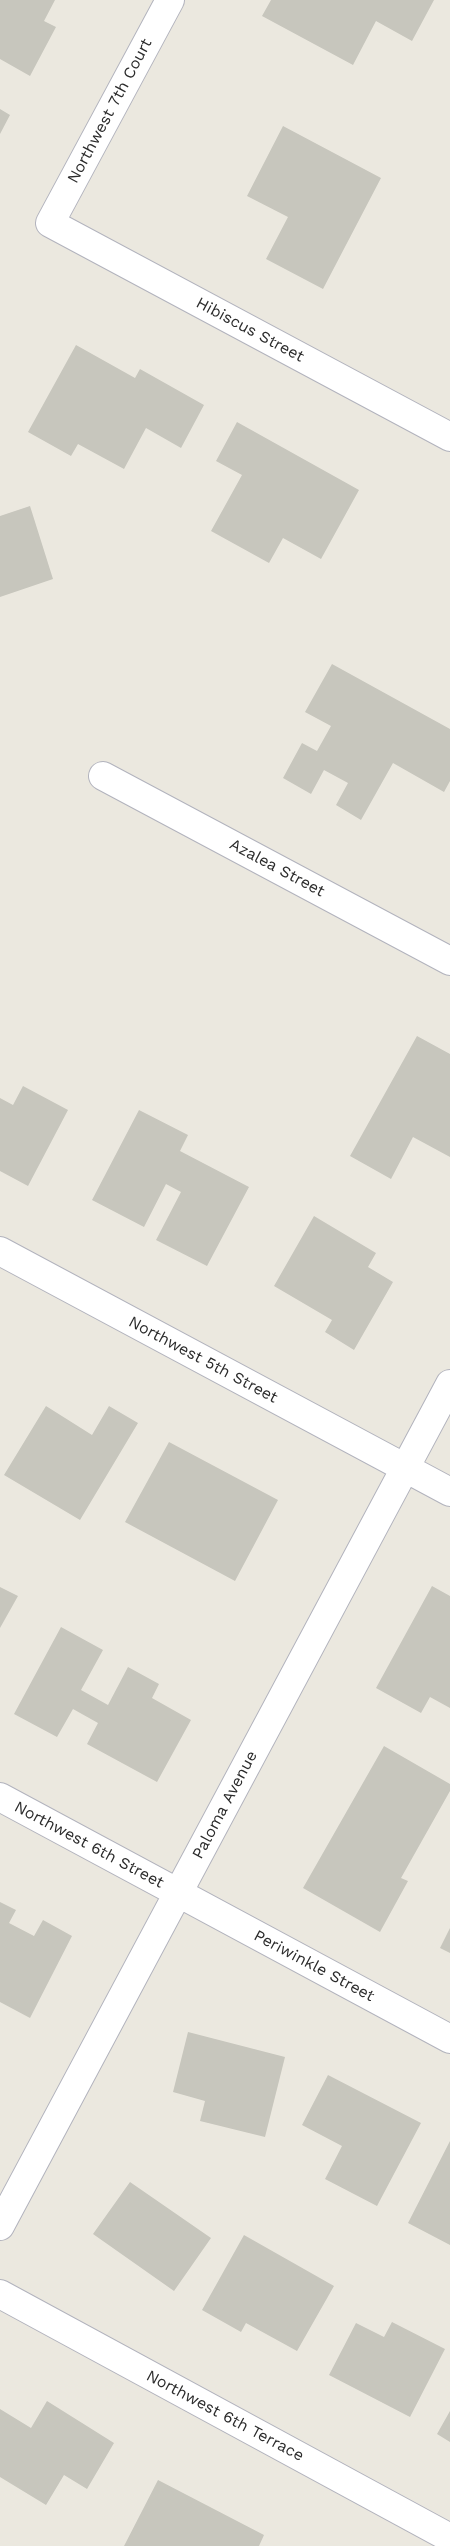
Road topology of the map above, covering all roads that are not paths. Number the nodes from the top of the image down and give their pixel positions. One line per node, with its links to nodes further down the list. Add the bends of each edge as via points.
1 (170, 0): 2 (street, Northwest 7th Court)
2 (50, 223): 3 (street, Hibiscus Street)
3 (450, 437)
4 (103, 776): 5 (street, Azalea Street)
5 (450, 961)
6 (0, 1251): 8 (street, Northwest 5th Street)
7 (450, 1384): 8 (street, Paloma Avenue)
8 (406, 1468): 9 (street, Northwest 5th Street); 11 (street, Paloma Avenue)
9 (450, 1492)
10 (0, 1797): 11 (street, Northwest 6th Street)
11 (179, 1892): 12 (street, Periwinkle Street); 13 (street, Paloma Avenue)
12 (450, 2039)
13 (0, 2226)
14 (0, 2294): 15 (street, Northwest 6th Terrace)
15 (450, 2538)

